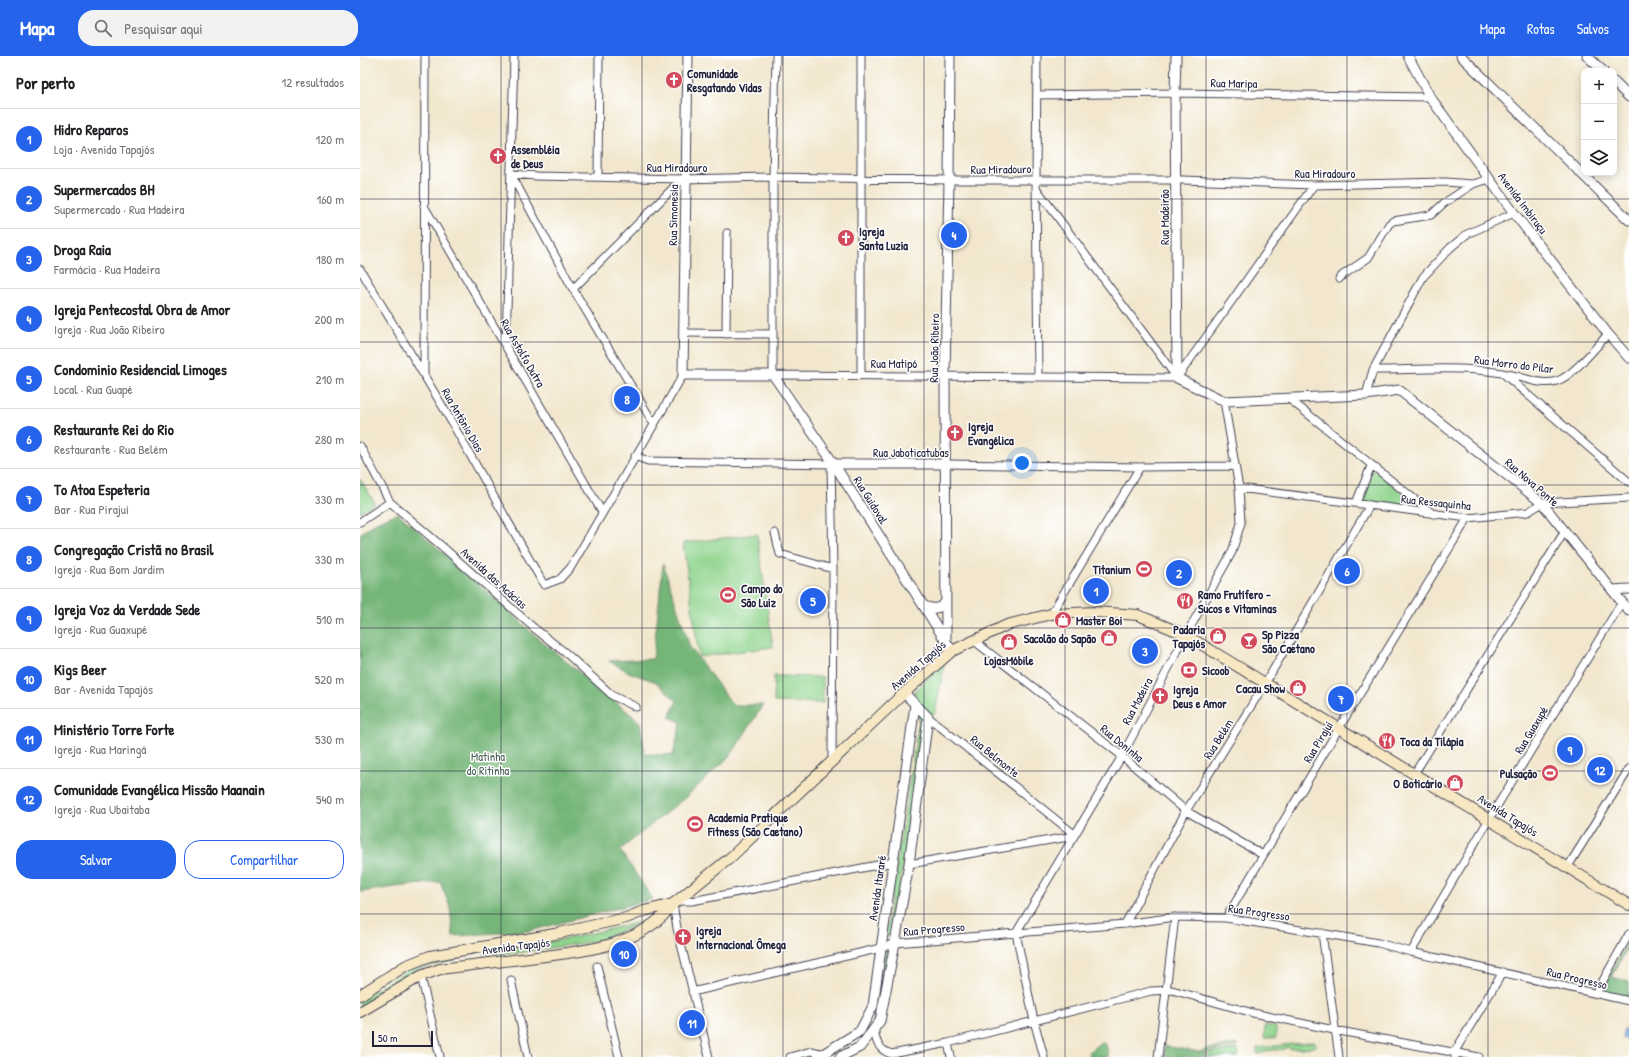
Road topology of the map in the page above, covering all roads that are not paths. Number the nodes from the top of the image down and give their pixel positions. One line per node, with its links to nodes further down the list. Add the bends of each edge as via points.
1 (425, 56): 31 (street)
2 (514, 56): 19 (street)
3 (599, 56): 20 (street)
4 (688, 56): 23 (street, Rua Simonesia)
5 (776, 56): 21 (street)
6 (861, 56): 22 (street)
7 (950, 56): 25 (street, Rua João Ribeiro)
8 (1037, 56): 16 (street)
9 (1176, 56): 15 (street, Rua Madeirão)
10 (1408, 56): 17 (street, Avenida Imbiruçu)
11 (1462, 56): 33 (street)
12 (1587, 56): 13 (street)
13 (1600, 68)
14 (1617, 85): 18 (street)
15 (1175, 93): 16 (street, Rua Maripa); 17 (street, Rua Maripa); 27 (street, Rua Madeirão)
16 (1037, 95): 26 (street)
17 (1430, 97): 24 (street, Avenida Imbiruçu)
18 (1629, 97)
19 (512, 174): 20 (street, Rua Miradouro); 37 (street); 42 (street)
20 (598, 177): 23 (street, Rua Miradouro)
21 (774, 178): 22 (street, Rua Miradouro); 23 (street, Rua Miradouro); 40 (street)
22 (862, 178): 25 (street, Rua Miradouro); 48 (street)
23 (684, 179): 37 (street); 38 (street, Rua Simonesia)
24 (1490, 179): 28 (street, Rua Miradouro); 32 (street, Avenida Imbiruçu)
25 (949, 180): 26 (street, Rua Miradouro); 50 (street, Rua João Ribeiro)
26 (1036, 180): 27 (street, Rua Miradouro); 30 (street)
27 (1176, 181): 29 (street, Rua Miradouro); 52 (street, Rua Madeirão)
28 (1473, 184): 29 (street, Rua Miradouro, via 1445,182); 36 (street, via 1431,215 1393,221 1368,258)
29 (1314, 185): 52 (street)
30 (1036, 188): 51 (street); 52 (street)
31 (424, 206): 42 (street, Rua Astolfo Dutra); 46 (street)
32 (1514, 212): 41 (street, Avenida Imbiruçu); 44 (street, via 1467,234 1423,277)
33 (1629, 220)
34 (727, 233): 39 (street)
35 (360, 269): 46 (street, Rua Antônio Dias)
36 (1339, 280)
37 (573, 289): 56 (street)
38 (684, 333): 39 (street); 47 (street, Rua Simonesia)
39 (726, 334): 40 (street)
40 (773, 334): 49 (street)
41 (1608, 334): 43 (street, Avenida Imbiruçu); 45 (street, Rua Morro do Pilar, via 1566,378 1556,382)
42 (506, 346): 71 (street, Rua Astolfo Dutra)
43 (1629, 358)
44 (1373, 370): 45 (street, Rua Morro do Pilar, via 1471,370); 53 (street)
45 (1504, 373): 64 (street)
46 (424, 375): 71 (street, Rua Antônio Dias, via 544,585 560,579 571,567)
47 (683, 375): 49 (street, Rua Matipó); 56 (street)
48 (861, 375): 49 (street, Rua Matipó); 50 (street, Rua Matipó)
49 (773, 376): 59 (street, Rua Guidoval)
50 (945, 376): 51 (street, Rua Matipó); 60 (street, Rua João Ribeiro)
51 (1038, 377): 52 (street, Rua Matipó)
52 (1176, 378): 55 (street)
53 (1366, 395): 54 (street); 69 (street, Rua Nova Ponte, via 1399,390)
54 (1288, 398): 55 (street); 62 (street)
55 (1224, 401): 61 (street, Rua Madeira)
56 (654, 424): 58 (street)
57 (360, 446): 67 (street, Avenida das Acácias)
58 (635, 456): 59 (street, Rua Jaboticatubas, via 648,461); 71 (street)
59 (832, 464): 60 (street, Rua Jaboticatubas); 77 (street); 82 (street, Rua Guidoval)
60 (946, 464): 63 (street, Rua Jaboticatubas); 80 (street, Rua João Ribeiro)
61 (1235, 466): 63 (street, Rua Jaboticatubas); 65 (street, Rua Madeira)
62 (1371, 466): 68 (street); 72 (street)
63 (1140, 467): 84 (street)
64 (1629, 482)
65 (1239, 488): 68 (street, Rua Ressaquinha); 85 (street, Rua Madeira, via 1241,523 1232,552)
66 (1629, 498): 69 (street, Rua Ressaquinha)
67 (390, 502): 74 (street); 92 (street, Avenida das Acácias, via 613,696)
68 (1356, 503): 70 (street, Rua Ressaquinha)
69 (1542, 503): 73 (street, Rua Ressaquinha, via 1528,512); 75 (street, Rua Nova Ponte)
70 (1370, 505): 72 (street, Rua Ressaquinha); 89 (street, Rua Belém)
71 (602, 512)
72 (1434, 514): 73 (street, Rua Ressaquinha)
73 (1468, 518): 94 (street, Rua Pirajuí)
74 (360, 522)
75 (1565, 531): 79 (street, Rua Nova Ponte); 98 (street)
76 (775, 533): 77 (street, via 780,554)
77 (833, 569): 96 (street)
78 (1629, 589): 79 (street)
79 (1612, 590): 81 (street, Rua Nova Ponte)
80 (946, 602): 82 (street, via 937,609); 86 (street, Rua João Ribeiro)
81 (1622, 602): 83 (street, Rua Nova Ponte); 100 (street, Rua Guaxupé)
82 (924, 606): 86 (street, Rua Guidoval)
83 (1629, 611)
84 (1051, 614): 85 (main road, Avenida Tapajós, via 1096,612 1138,615); 87 (main road, Avenida Tapajós, via 1007,625)
85 (1186, 635): 89 (main road, Avenida Tapajós); 95 (street, Rua Madeira)
86 (946, 640): 88 (street, Rua Guidoval)
87 (973, 640): 88 (main road, Avenida Tapajós); 95 (street, Rua Doninha)
88 (952, 651): 90 (main road, Avenida Tapajós)
89 (1266, 682): 94 (main road, Avenida Tapajós); 99 (street, Rua Belém)
90 (904, 693): 91 (street, Rua Belmonte); 96 (main road, Avenida Tapajós)
91 (915, 705): 93 (street, Rua Belmonte); 103 (street, Avenida Itararé)
92 (636, 707)
93 (928, 717): 101 (street, Rua Belmonte); 104 (street)
94 (1340, 728): 98 (main road, Avenida Tapajós); 102 (street, Rua Pirajuí)
95 (1122, 756): 99 (street, Rua Doninha); 101 (street, Rua Madeira)
96 (832, 763): 106 (main road, Avenida Tapajós, via 731,857)
97 (1629, 769): 105 (street)
98 (1414, 774): 100 (main road, Avenida Tapajós)
99 (1186, 811): 102 (street, Rua Doninha); 110 (street, Rua Belém)
100 (1489, 819): 105 (main road, Avenida Tapajós); 117 (street, Rua Guaxupé)
101 (1074, 835): 104 (street); 111 (street, Rua Madeira)
102 (1263, 856): 109 (street, Rua Pirajuí)
103 (893, 862): 106 (street, via 692,901); 115 (street, Avenida Itararé)
104 (909, 864): 114 (street)
105 (1567, 868): 107 (main road, Avenida Tapajós)
106 (675, 902): 116 (main road, Avenida Tapajós, via 618,920 555,934); 118 (main road, Avenida Tapajós, via 666,913 631,936 595,949); 124 (street, via 677,928)
107 (1629, 905)
108 (1175, 917): 109 (street, Rua Progresso); 110 (street, Rua Progresso); 123 (street)
109 (1226, 918): 112 (street, Rua Progresso)
110 (1125, 924): 111 (street, Rua Progresso)
111 (1016, 933): 114 (street, Rua Progresso); 129 (street)
112 (1322, 933): 117 (street, Rua Progresso); 131 (street)
113 (1629, 934): 125 (street)
114 (895, 943): 115 (street, Rua Progresso); 130 (street, via 880,1021)
115 (881, 948): 124 (street, Rua Progresso); 134 (street, Avenida Itararé, via 873,1006 860,1032)
116 (463, 949): 118 (main road, via 470,955); 126 (main road, Avenida Tapajós, via 430,956 405,966)
117 (1411, 952): 120 (street, Rua Progresso)
118 (469, 965): 121 (main road, Avenida Tapajós, via 440,969)
119 (597, 966): 138 (street)
120 (1503, 972): 125 (street, Rua Progresso); 133 (street)
121 (421, 976): 128 (main road, Avenida Tapajós); 136 (street)
122 (511, 980): 137 (street)
123 (1166, 990): 129 (street, via 1151,990); 131 (street, via 1253,1013); 144 (street)
124 (692, 992): 139 (street)
125 (1596, 993): 127 (street, Rua Progresso)
126 (360, 995)
127 (1629, 1001)
128 (360, 1012)
129 (1034, 1021): 132 (street); 143 (street)
130 (875, 1028): 135 (street, via 874,1038); 141 (street, via 860,1047)
131 (1334, 1030): 133 (street); 145 (street)
132 (948, 1043): 135 (street); 142 (street)
133 (1455, 1054): 146 (street)
134 (822, 1055): 140 (street, via 811,1051)
135 (891, 1056)
136 (440, 1057)
137 (528, 1057)
138 (619, 1057)
139 (709, 1057)
140 (790, 1057)
141 (840, 1057)
142 (951, 1057)
143 (1044, 1057)
144 (1158, 1057)
145 (1339, 1057)
146 (1479, 1057)

